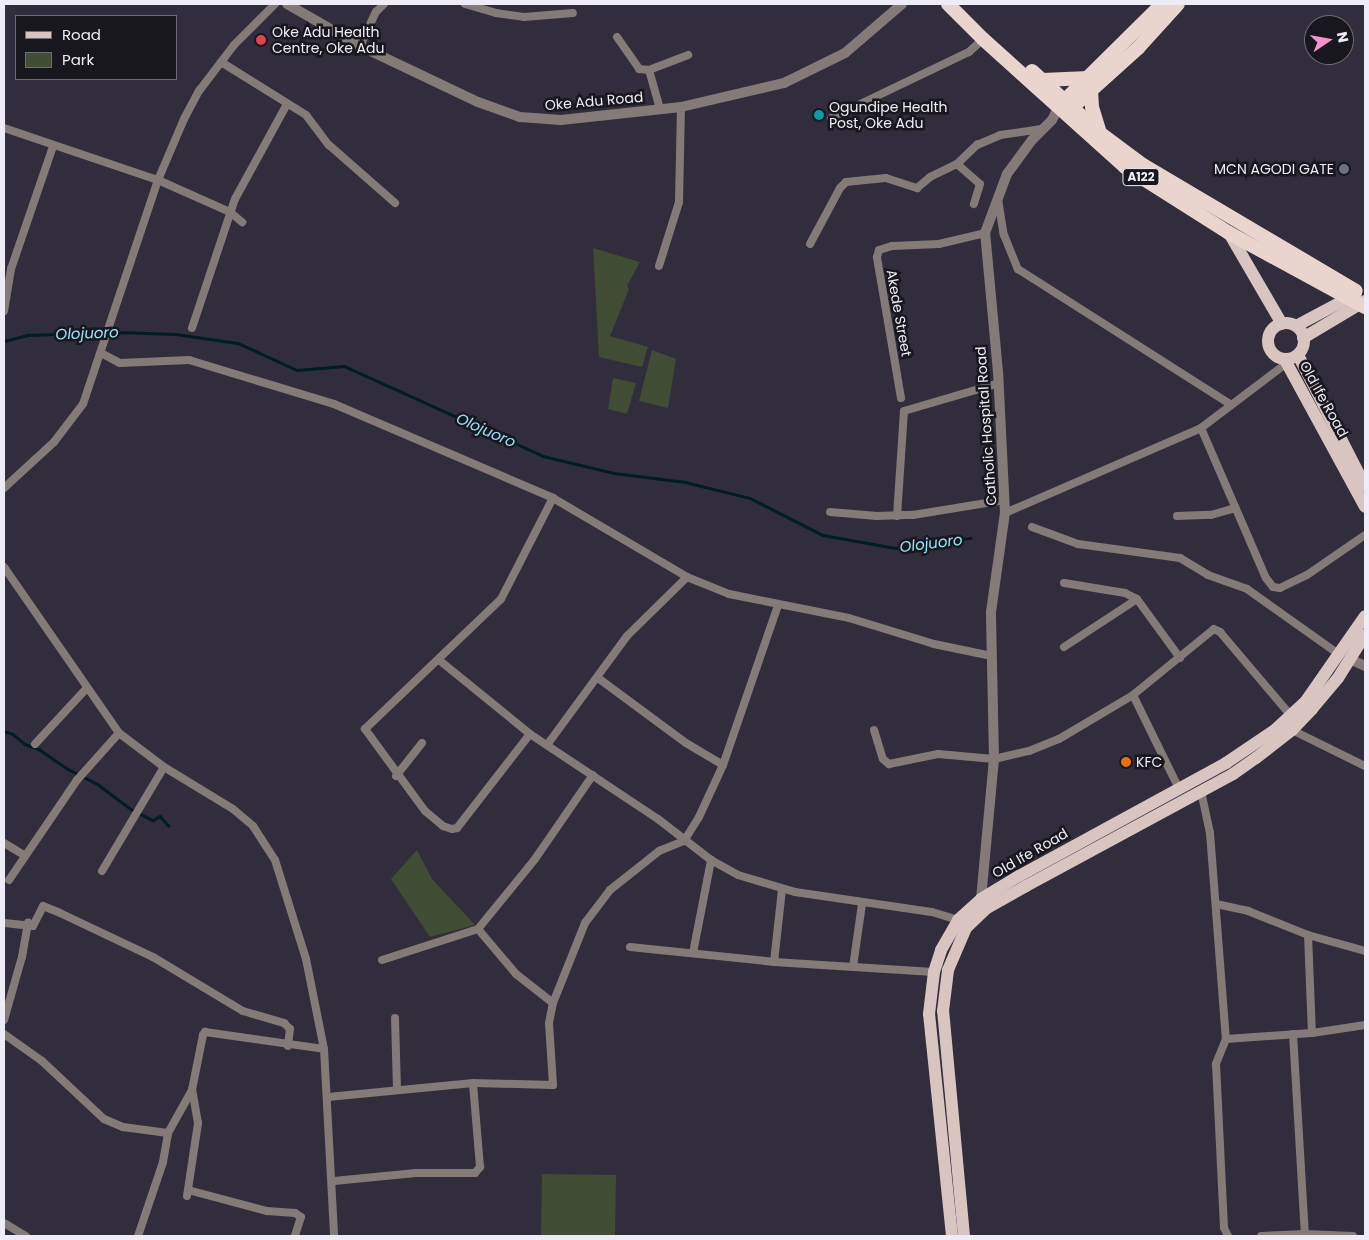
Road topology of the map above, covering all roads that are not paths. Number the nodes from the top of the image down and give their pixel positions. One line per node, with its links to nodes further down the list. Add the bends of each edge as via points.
1 (275, 4): 15 (street)
2 (287, 4): 13 (street, Oke Adu Road)
3 (464, 4): 10 (street, via 524,17)
4 (902, 4): 20 (street, Oke Adu Road, via 845,53 810,73 756,92)
5 (948, 4): 12 (highway, A122)
6 (960, 4): 17 (highway, A122)
7 (1162, 4): 18 (highway)
8 (1178, 4): 18 (highway, via 1138,48)
9 (380, 5): 13 (street)
10 (573, 13)
11 (617, 37): 16 (street, via 639,69)
12 (982, 39): 22 (highway, A122); 23 (street, via 969,52)
13 (360, 46): 21 (street, Oke Adu Road, via 478,102 520,117 561,120)
14 (688, 55): 16 (street)
15 (221, 62): 19 (street); 29 (street, via 184,118)
16 (649, 70): 21 (street)
17 (1042, 80): 18 (highway); 22 (highway, A122)
18 (1094, 80): 22 (highway); 26 (highway, via 1094,115)
19 (287, 104): 31 (street, via 306,116 329,145); 33 (street)
20 (681, 107): 21 (street, Oke Adu Road); 38 (street, via 678,202)
21 (660, 109)
22 (1063, 109): 25 (street, Catholic Hospital Road); 26 (highway, A122); 35 (highway, A122, via 1125,167)
23 (831, 118)
24 (4, 128): 27 (street)
25 (1042, 129): 28 (street, via 1000,135 969,151); 30 (street, Catholic Hospital Road, via 1017,158)
26 (1100, 133): 39 (highway, A122)
27 (53, 146): 29 (street); 40 (street, via 11,269)
28 (957, 164): 32 (street, via 980,184); 37 (street, via 914,189 886,178 846,182)
29 (158, 180): 33 (street); 45 (street)
30 (998, 194): 36 (street, Catholic Hospital Road); 50 (street, via 1004,235 1018,269)
31 (395, 203)
32 (974, 204)
33 (230, 212): 34 (street); 43 (street)
34 (242, 222)
35 (1229, 232): 39 (highway, A122); 41 (main road)
36 (986, 233): 48 (street, Catholic Hospital Road); 49 (street, Akede Street, via 939,244 892,246 880,250 877,257)
37 (810, 244)
38 (659, 266)
39 (1361, 300): 42 (main road); 44 (main road)
40 (4, 311)
41 (1282, 324): 42 (main road); 47 (main road, Old Ife Road, via 1271,331 1268,340 1272,353)
42 (1296, 326): 44 (main road)
43 (192, 328)
44 (1303, 338): 46 (main road, Old Ife Road)
45 (101, 353): 53 (street, via 91,386 72,422); 54 (street, via 120,363 189,360 277,386 405,432 490,473)
46 (1298, 355): 47 (main road, Old Ife Road); 52 (main road, Old Ife Road)
47 (1286, 361): 50 (street); 56 (main road, Old Ife Road)
48 (999, 382): 55 (street, Catholic Hospital Road); 60 (street, via 904,411)
49 (901, 398)
50 (1230, 404): 51 (street)
51 (1200, 428): 57 (street); 59 (street)
52 (1365, 486)
53 (4, 488)
54 (553, 498): 65 (street); 75 (street, via 508,589)
55 (1005, 500): 59 (street, Catholic Hospital Road); 60 (street, via 942,512)
56 (1365, 507)
57 (1236, 508): 61 (street, via 1211,515); 63 (street, via 1273,587 1280,588 1307,575)
58 (830, 512): 60 (street)
59 (1005, 513): 72 (street, Catholic Hospital Road, via 993,587)
60 (897, 516)
61 (1177, 516)
62 (1032, 527): 73 (street, via 1078,544 1180,558 1208,575 1247,589)
63 (1365, 535)
64 (4, 567): 78 (street)
65 (687, 576): 68 (street, via 730,594); 77 (street, via 638,623)
66 (1064, 583): 67 (street, via 1125,593)
67 (1137, 599): 71 (street); 74 (street)
68 (778, 605): 72 (street, via 849,618 934,644); 88 (street)
69 (1365, 616): 73 (main road, Old Ife Road)
70 (1365, 635): 73 (main road, Old Ife Road)
71 (1064, 647)
72 (992, 656): 87 (street, Catholic Hospital Road)
73 (1345, 657): 76 (street); 80 (main road, Old Ife Road, via 1338,678)
74 (1180, 658): 79 (street); 80 (street, via 1208,632 1220,632)
75 (439, 660): 83 (street); 92 (street, via 365,729)
76 (1365, 666)
77 (598, 678): 86 (street); 88 (street, via 686,743)
78 (86, 690): 82 (street); 85 (street)
79 (1133, 695): 87 (street, via 1046,746); 94 (street)
80 (1292, 724): 89 (street); 91 (main road, Old Ife Road)
81 (874, 730): 87 (street, via 883,759 890,764 944,754)
82 (120, 734): 90 (street); 98 (street, via 84,770)
83 (530, 734): 86 (street); 92 (street, via 457,828 443,826 425,811)
84 (422, 743): 92 (street)
85 (34, 744)
86 (547, 745): 93 (street)
87 (994, 759): 103 (street, Catholic Hospital Road)
88 (723, 765): 96 (street)
89 (1365, 766)
90 (164, 767): 100 (street); 127 (street, via 233,809 265,840 275,860 303,950)
91 (1230, 768): 94 (main road, Old Ife Road); 95 (main road, Old Ife Road)
92 (396, 776)
93 (593, 776): 96 (street, via 658,819); 109 (street, via 535,859)
94 (1178, 788): 103 (main road, Old Ife Road)
95 (1201, 790): 105 (street, via 1210,833); 141 (main road, Old Ife Road, via 987,908 958,940 948,970 943,1011)
96 (684, 841): 99 (street); 118 (street, via 659,851 610,890 595,907 585,923)
97 (4, 843): 98 (street)
98 (24, 855): 101 (street)
99 (711, 860): 102 (street, via 751,880); 113 (street)
100 (102, 871)
101 (9, 880)
102 (782, 889): 104 (street); 115 (street)
103 (981, 899): 106 (main road, Old Ife Road)
104 (862, 904): 106 (street, via 932,912); 116 (street)
105 (1216, 904): 110 (street, via 1248,910); 125 (street)
106 (958, 920): 117 (main road, Old Ife Road, via 941,950)
107 (4, 923): 108 (street)
108 (28, 923): 120 (street); 126 (street, via 33,926 36,923 43,906 105,934 153,957 243,1011 284,1023 290,1029)
109 (478, 929): 114 (street); 118 (street, via 516,974)
110 (1308, 935): 112 (street); 122 (street)
111 (630, 947): 113 (street)
112 (1365, 951)
113 (693, 952): 115 (street)
114 (382, 960)
115 (774, 962): 116 (street)
116 (853, 968): 117 (street)
117 (934, 972): 140 (main road, Old Ife Road, via 929,1014)
118 (553, 1003): 128 (street, via 548,1035 553,1085)
119 (395, 1018): 130 (street)
120 (4, 1020)
121 (1365, 1025): 122 (street)
122 (1312, 1033): 124 (street)
123 (4, 1034): 132 (street, via 42,1061 104,1119 123,1127)
124 (1293, 1034): 125 (street); 135 (street)
125 (1226, 1038): 142 (street, via 1216,1064 1224,1228)
126 (288, 1046): 127 (street); 129 (street, via 205,1032 200,1041)
127 (324, 1049): 131 (street)
128 (472, 1083): 130 (street); 133 (street, via 480,1167 475,1173 416,1173)
129 (192, 1090): 132 (street); 138 (street, via 198,1123 188,1193 295,1213 301,1217)
130 (397, 1090): 131 (street)
131 (328, 1097): 133 (street)
132 (168, 1133): 137 (street, via 163,1162)
133 (334, 1181): 139 (street)
134 (4, 1223): 136 (street)
135 (1305, 1234): 143 (street); 144 (street)
136 (26, 1236)
137 (138, 1236)
138 (295, 1236)
139 (334, 1236)
140 (952, 1236)
141 (964, 1236)
142 (1228, 1236)
143 (1261, 1236)
144 (1352, 1236)

